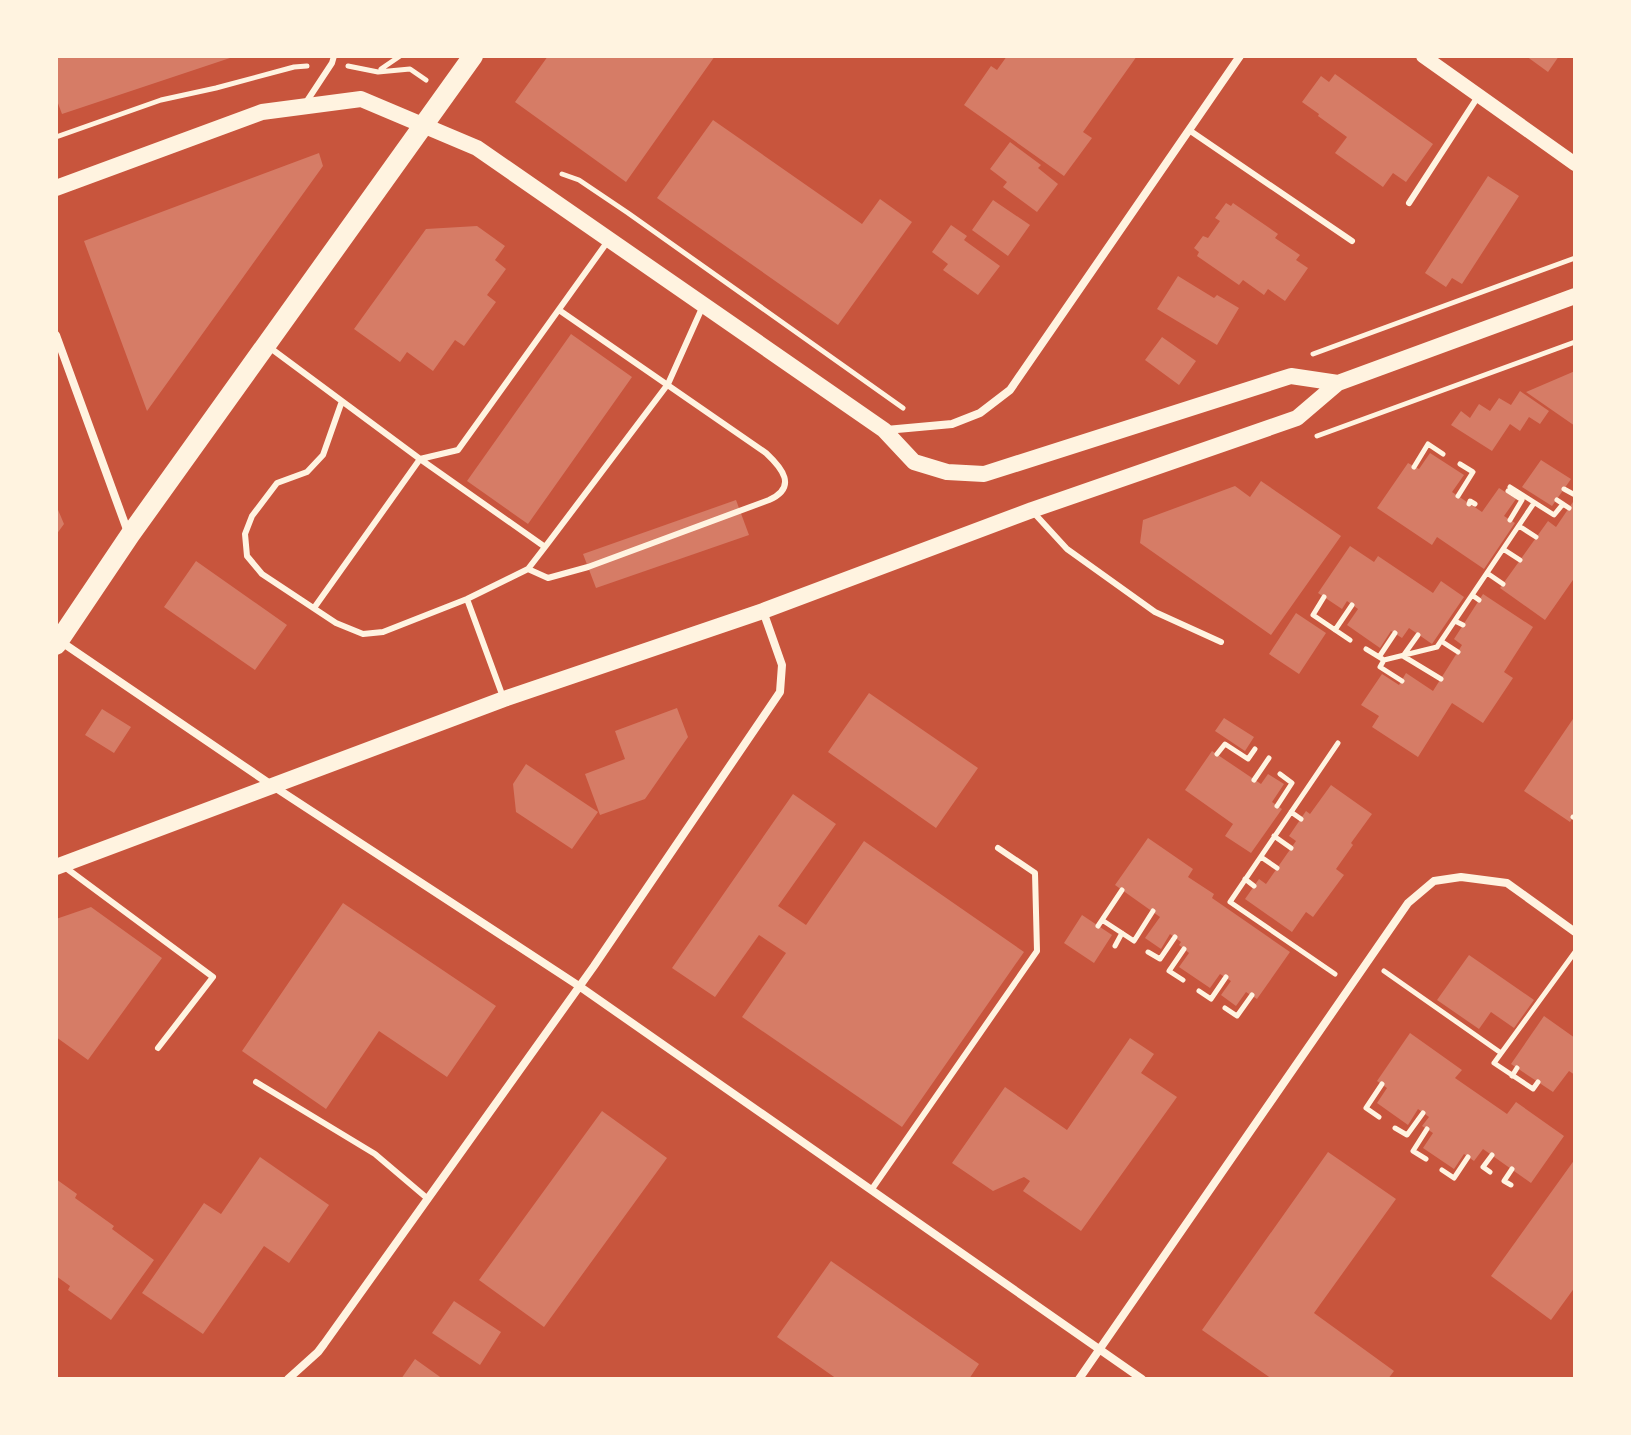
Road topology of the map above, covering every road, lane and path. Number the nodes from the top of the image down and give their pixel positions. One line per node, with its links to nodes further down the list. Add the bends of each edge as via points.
1 (400, 56): 6 (path)
2 (473, 56): 7 (main road)
3 (1240, 56): 11 (street)
4 (1423, 56): 8 (street)
5 (333, 59): 6 (path); 9 (lane); 12 (path, via 161,100)
6 (378, 72): 7 (path, via 410,69)
7 (446, 94): 10 (main road)
8 (1479, 95): 13 (street); 16 (lane)
9 (305, 105): 10 (main road, via 361,99); 15 (main road, via 262,112)
10 (424, 126): 17 (main road, via 477,148); 24 (main road)
11 (1189, 130): 18 (lane); 29 (street, via 1010,390 969,418)
12 (56, 137)
13 (1575, 164)
14 (554, 171): 29 (path, via 579,180 640,222 892,400)
15 (56, 188)
16 (1409, 203)
17 (609, 240): 21 (main road); 22 (lane)
18 (1352, 241)
19 (1575, 258): 25 (path)
20 (1575, 296): 26 (main road)
21 (704, 305): 27 (lane); 30 (main road)
22 (559, 310): 27 (lane); 32 (lane, via 458,450)
23 (56, 335): 43 (street)
24 (266, 344): 28 (lane); 43 (main road)
25 (1313, 354)
26 (1338, 383): 30 (main road, via 1291,376 984,474 947,472 914,462); 40 (main road, via 1297,418)
27 (668, 384): 45 (lane); 48 (lane, via 783,469 785,483 779,496 588,567 548,578)
28 (342, 401): 32 (lane); 56 (lane, via 323,455 307,472 277,483 245,534 247,556 262,574)
29 (920, 427): 30 (street)
30 (884, 430)
31 (1443, 454): 34 (path, via 1428,444)
32 (420, 459): 45 (lane); 56 (lane)
33 (1460, 464): 37 (path, via 1473,472)
34 (1414, 467)
35 (1575, 485): 36 (path)
36 (1570, 492)
37 (1458, 496)
38 (1534, 503): 39 (path, via 1554,515 1560,502); 41 (path, via 1509,489 1522,500); 42 (path)
39 (1569, 508)
40 (1032, 510): 57 (main road); 65 (lane, via 1067,549 1155,612)
41 (1510, 520)
42 (1519, 526): 44 (path); 46 (path)
43 (130, 535): 66 (main road)
44 (1536, 537)
45 (545, 547): 48 (lane)
46 (1503, 549): 47 (path); 49 (path)
47 (1520, 560)
48 (528, 569): 53 (lane)
49 (1487, 573): 50 (path); 51 (path)
50 (1503, 584)
51 (1472, 595): 54 (path); 58 (path)
52 (1324, 597): 60 (path, via 1313,615)
53 (467, 599): 56 (lane, via 383,632 363,634); 73 (lane)
54 (1479, 600)
55 (1352, 605): 60 (path)
56 (314, 608)
57 (763, 611): 73 (main road); 104 (street, via 782,665 780,692)
58 (1455, 621): 59 (path); 64 (path)
59 (1463, 625)
60 (1335, 630): 63 (path)
61 (1395, 633): 70 (path)
62 (1418, 635): 69 (path)
63 (1350, 640)
64 (1441, 641): 68 (path); 69 (path, via 1437,647)
65 (1221, 642)
66 (58, 643): 80 (street)
67 (1366, 649): 70 (path)
68 (1458, 652)
69 (1403, 656): 70 (path); 71 (path)
70 (1382, 659): 72 (path, via 1380,667)
71 (1441, 679)
72 (1402, 681)
73 (504, 699): 80 (main road)
74 (1338, 743): 82 (path)
75 (1255, 749): 76 (path, via 1248,759 1225,744)
76 (1217, 754)
77 (1269, 758): 79 (path)
78 (1280, 774): 81 (path, via 1292,783)
79 (1254, 780)
80 (273, 786): 88 (main road); 104 (street)
81 (1277, 806)
82 (1291, 812): 83 (path); 84 (path)
83 (1301, 819)
84 (1274, 836): 86 (path); 87 (path)
85 (998, 848): 127 (lane, via 1035,873 1037,951)
86 (1291, 848)
87 (1261, 857): 89 (path); 90 (path)
88 (59, 866): 109 (lane, via 213,977)
89 (1277, 868)
90 (1245, 879): 91 (path); 105 (path, via 1230,902)
91 (1254, 886)
92 (1122, 890): 95 (path, via 1100,923)
93 (1153, 911): 95 (path, via 1134,941)
94 (1575, 932): 101 (street, via 1507,883 1461,877 1434,881 1408,903)
95 (1122, 933): 97 (path)
96 (1175, 937): 99 (path, via 1160,959)
97 (1115, 946)
98 (1184, 949): 103 (path, via 1169,971)
99 (1148, 952)
100 (1575, 952): 110 (path)
101 (1370, 961): 105 (street); 110 (path)
102 (1226, 977): 106 (path, via 1211,999)
103 (1183, 980)
104 (579, 986): 127 (street); 128 (street)
105 (1352, 986): 129 (street)
106 (1199, 991)
107 (1252, 995): 108 (path, via 1237,1016)
108 (1225, 1008)
109 (158, 1048)
110 (1501, 1053): 112 (path, via 1494,1063)
111 (1517, 1068): 112 (path)
112 (1512, 1076): 114 (path, via 1533,1089)
113 (256, 1082): 128 (lane, via 375,1154)
114 (1538, 1082)
115 (1382, 1084): 117 (path, via 1366,1108)
116 (1423, 1113): 118 (path, via 1407,1135)
117 (1379, 1117)
118 (1395, 1128)
119 (1427, 1129): 122 (path, via 1413,1151)
120 (1492, 1155): 125 (path, via 1483,1167)
121 (1468, 1157): 124 (path, via 1454,1178)
122 (1426, 1159)
123 (1512, 1169): 126 (path, via 1504,1181)
124 (1442, 1170)
125 (1490, 1172)
126 (1511, 1185)
127 (872, 1189): 129 (street)
128 (428, 1199): 130 (street, via 318,1352)
129 (1100, 1349): 131 (street); 132 (street)
130 (288, 1379)
131 (1079, 1379)
132 (1142, 1379)

